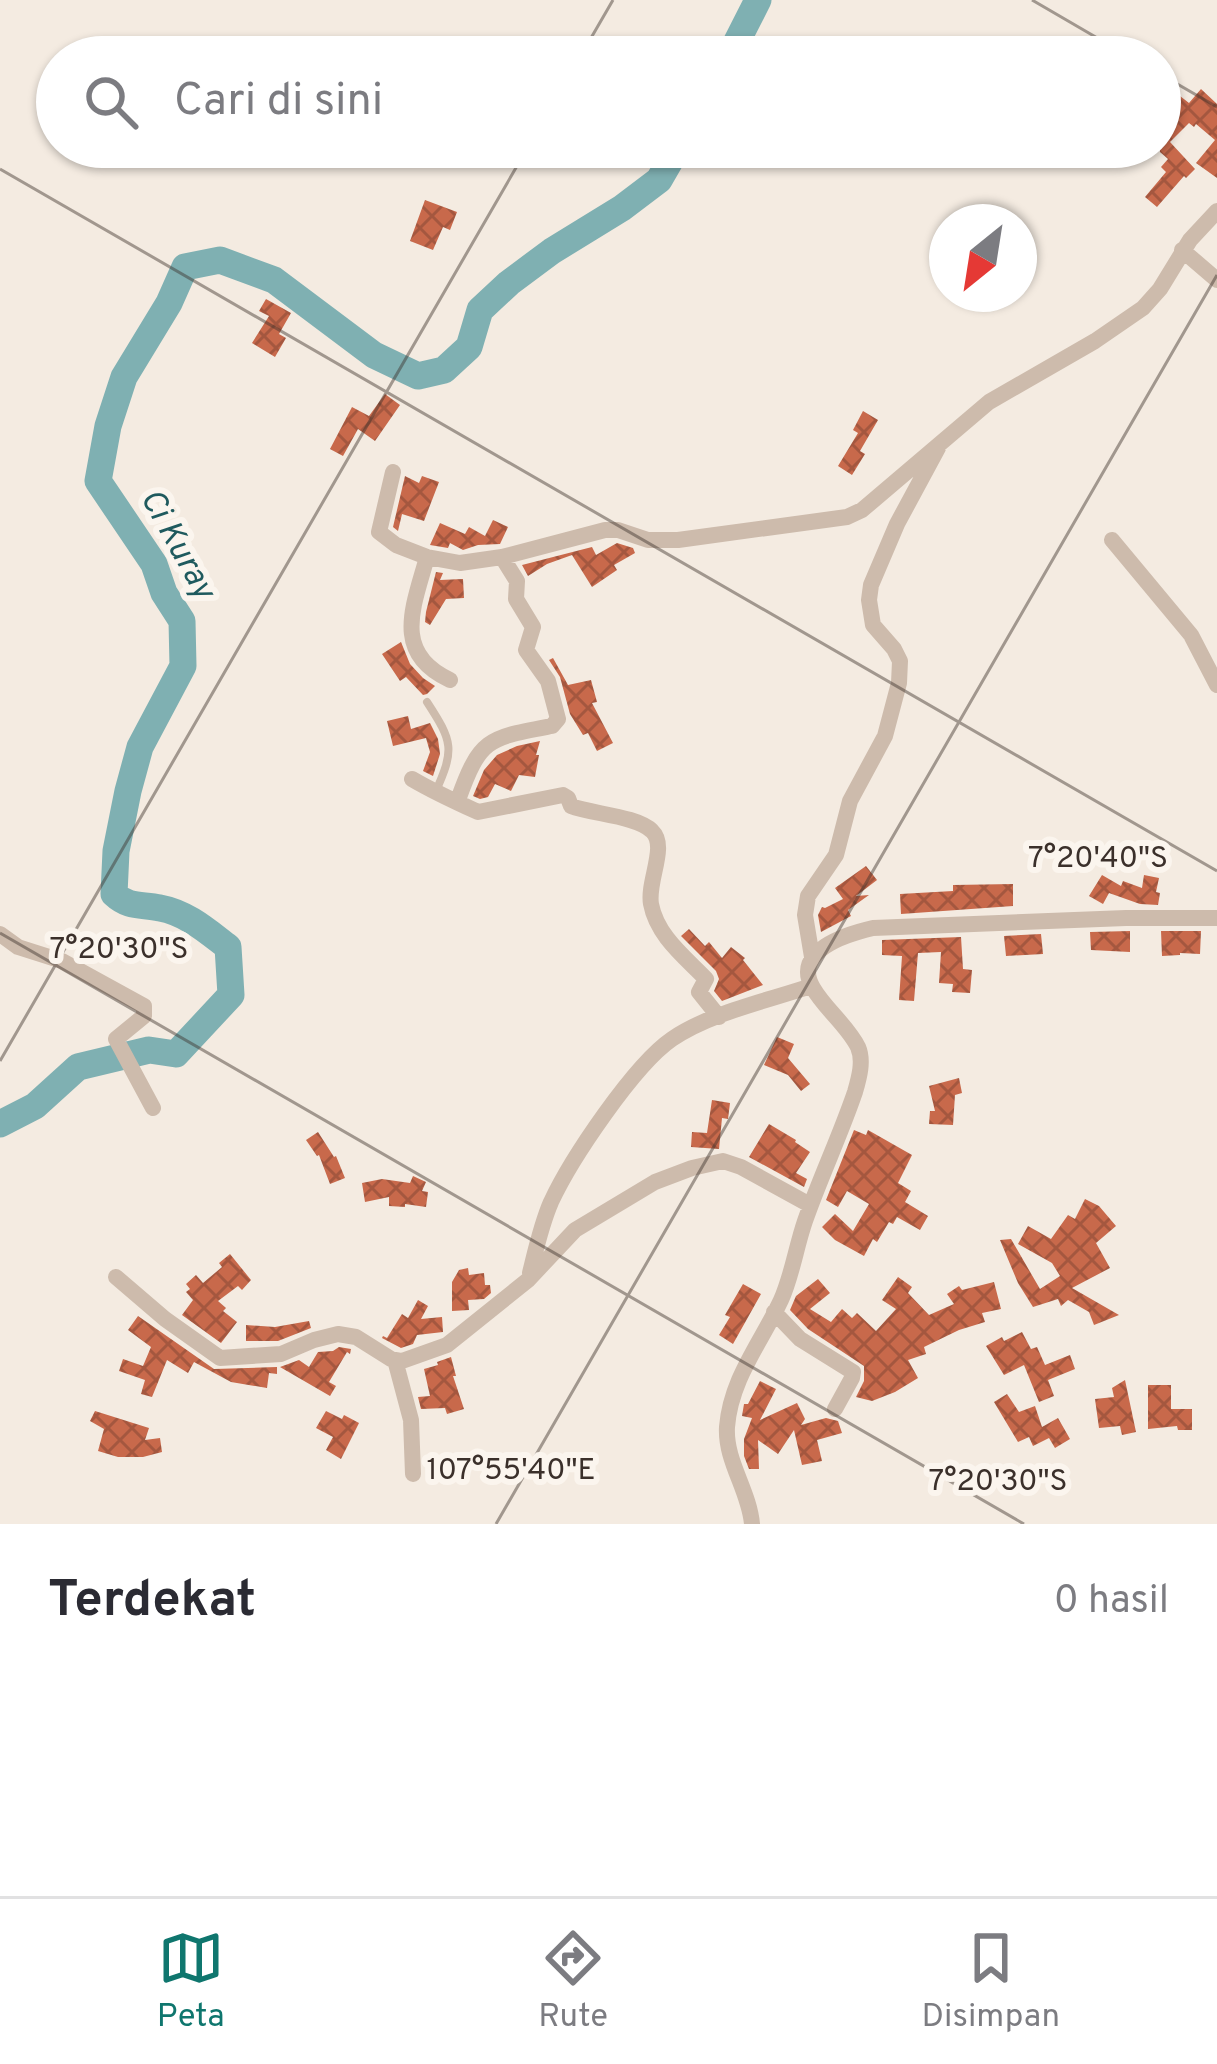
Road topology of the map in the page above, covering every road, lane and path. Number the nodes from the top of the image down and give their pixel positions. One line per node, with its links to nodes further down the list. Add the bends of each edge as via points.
1 (1217, 212): 2 (street)
2 (1182, 250): 3 (street); 4 (street, via 1132,317 989,402)
3 (1217, 280)
4 (941, 441): 8 (street, via 847,517 678,540 605,530); 17 (street, via 871,585 873,625 901,672 885,736 850,801 836,855 808,896)
5 (393, 472): 7 (street, via 379,532)
6 (1112, 540): 10 (street, via 1192,635)
7 (427, 557): 8 (street); 9 (street, via 411,635 427,665)
8 (502, 557): 14 (street, via 533,628 526,650 548,681 558,718 487,743)
9 (449, 680)
10 (1217, 685)
11 (427, 702): 13 (lane, via 450,756)
12 (412, 779): 13 (street)
13 (435, 793): 14 (street)
14 (458, 800): 19 (street, via 478,812 563,795 571,806 652,831 660,844 652,910 706,979 700,994)
15 (1217, 918): 17 (street, via 873,928 844,935)
16 (0, 934): 20 (street, via 146,1008 116,1038)
17 (812, 957): 18 (street)
18 (811, 986): 19 (street); 21 (street, via 858,1047 861,1063)
19 (719, 1017): 23 (street, via 655,1052 594,1131 552,1201)
20 (153, 1108)
21 (810, 1205): 23 (street, via 731,1163 692,1168 602,1212); 24 (street)
22 (116, 1277): 25 (street, via 220,1358 281,1354 338,1334)
23 (528, 1280): 25 (street, via 447,1345)
24 (774, 1312): 26 (street, via 800,1340 853,1372); 28 (street, via 734,1390 727,1433)
25 (394, 1360): 27 (street, via 411,1420)
26 (835, 1409)
27 (413, 1474)
28 (752, 1524)

